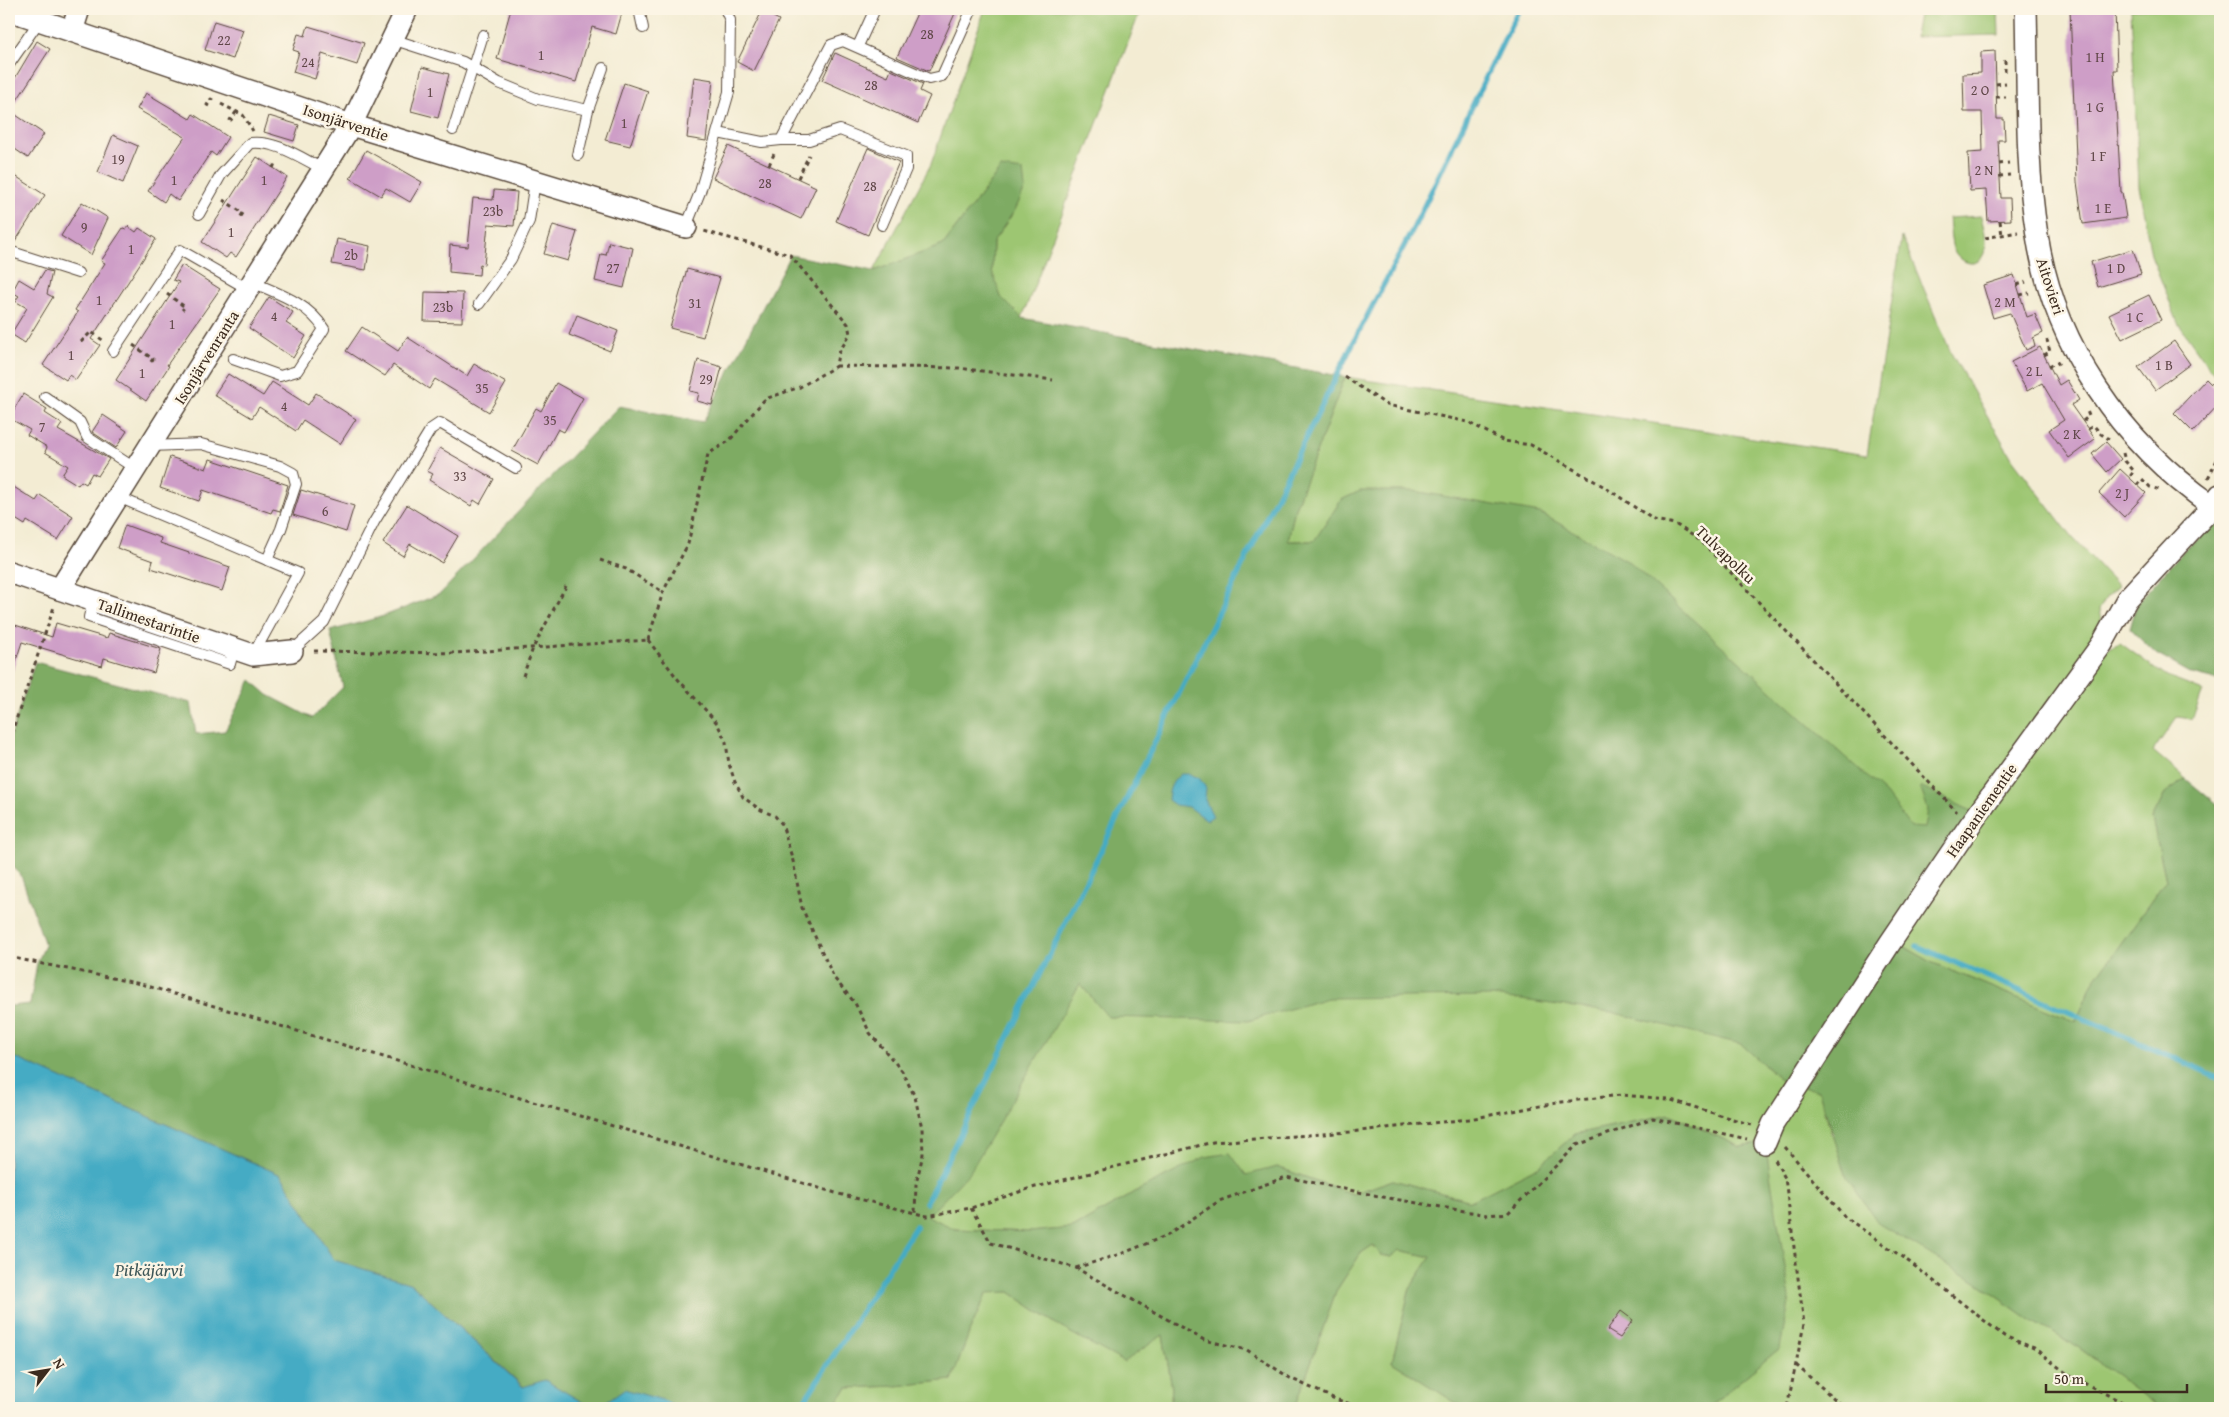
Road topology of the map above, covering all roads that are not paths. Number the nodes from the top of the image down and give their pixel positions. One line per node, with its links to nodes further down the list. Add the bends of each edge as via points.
1 (79, 9): 11 (street)
2 (407, 9): 13 (street, Isonjärvenranta)
3 (639, 9): 10 (lane)
4 (725, 9): 21 (lane, via 730,20 729,92)
5 (875, 9): 14 (lane)
6 (972, 9): 14 (lane, via 942,76 929,79)
7 (2026, 9): 39 (street, Aitovieri, via 2028,121 2036,234 2053,299 2085,370 2115,414 2158,463)
8 (9, 10): 9 (street, Isonjärventie)
9 (40, 20): 11 (street, Isonjärventie); 15 (lane)
10 (643, 28)
11 (72, 31): 19 (street, Isonjärventie)
12 (483, 35): 16 (lane)
13 (392, 39): 16 (lane); 19 (street, Isonjärvenranta)
14 (858, 46): 22 (lane, via 844,41 831,45)
15 (9, 62)
16 (473, 68): 18 (lane, via 538,99); 20 (lane)
17 (603, 68): 18 (lane)
18 (588, 110): 23 (lane)
19 (351, 125): 24 (street, Isonjärvenranta); 25 (street, Isonjärventie)
20 (453, 130)
21 (718, 133): 22 (lane, via 762,142); 28 (lane)
22 (781, 140): 27 (lane, via 809,140 840,130 906,156 906,169)
23 (578, 155)
24 (323, 169): 26 (lane, via 284,149 262,142 250,143 221,175); 31 (street, Isonjärvenranta)
25 (535, 181): 28 (street, Isonjärventie); 32 (lane, via 529,221 511,259)
26 (200, 214)
27 (882, 225)
28 (686, 227)
29 (9, 251): 30 (lane)
30 (78, 273)
31 (250, 286): 33 (lane, via 180,250); 34 (lane, via 296,302 317,318 324,329 297,371 280,376); 36 (street, Isonjärvenranta)
32 (479, 304)
33 (114, 349)
34 (234, 359)
35 (45, 396): 38 (lane, via 80,422 87,437)
36 (150, 446): 38 (street, Isonjärvenranta); 41 (lane, via 201,444 280,466 293,473 296,484)
37 (516, 468): 44 (lane, via 440,423 432,429 374,522 324,622)
38 (136, 469): 40 (street, Isonjärvenranta)
39 (2213, 496): 46 (street, Haapaniementie, via 2127,599 2102,644 1970,825 1890,943)
40 (118, 498): 41 (lane); 43 (street, Isonjärvenranta)
41 (267, 560): 45 (lane, via 298,573)
42 (9, 572): 43 (street, Tallimestarintie)
43 (60, 589): 45 (street, Tallimestarintie)
44 (292, 651): 45 (street, Tallimestarintie)
45 (243, 652)
46 (1768, 1136)

